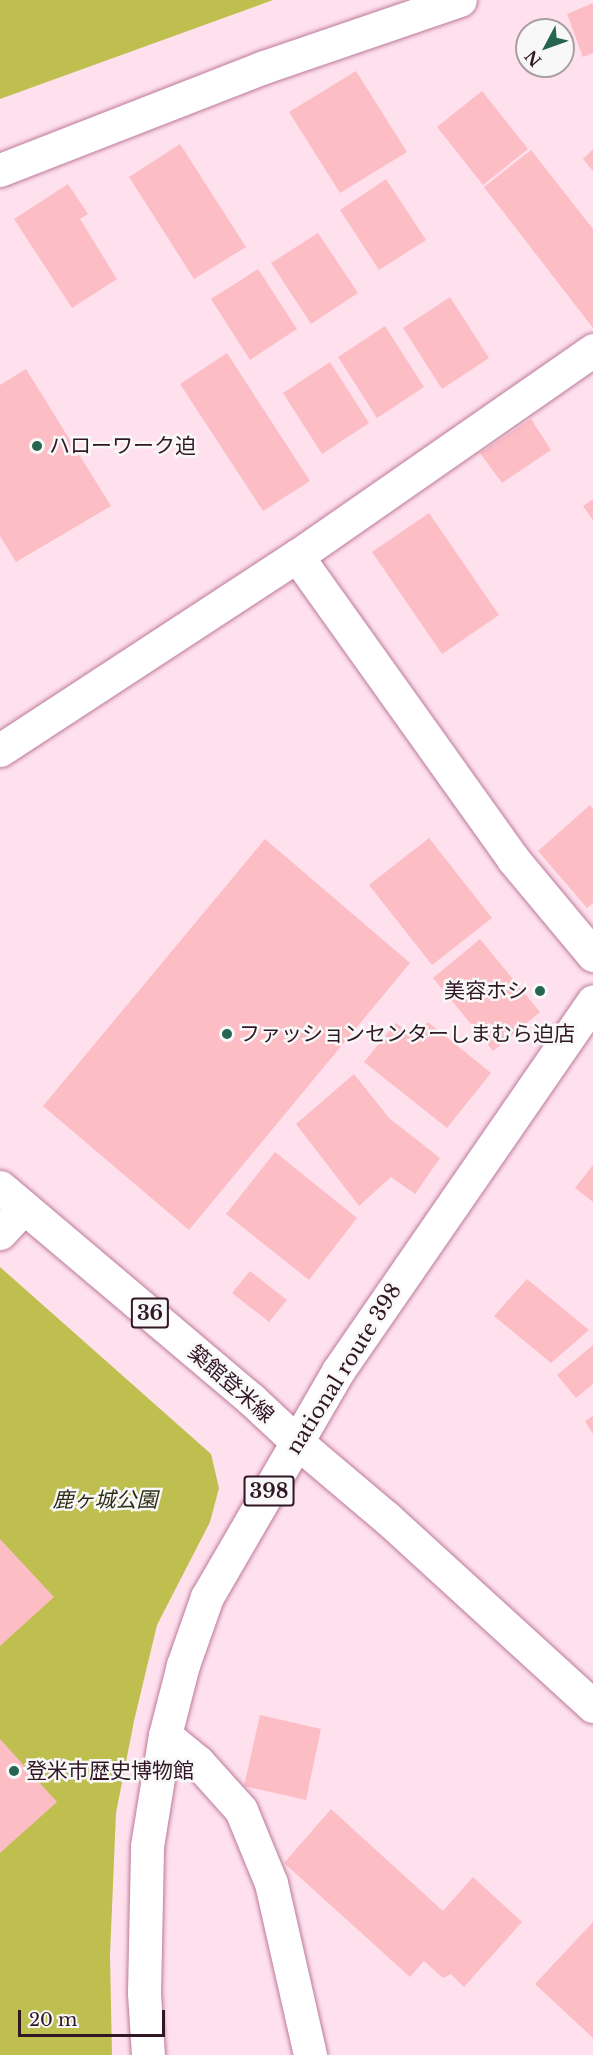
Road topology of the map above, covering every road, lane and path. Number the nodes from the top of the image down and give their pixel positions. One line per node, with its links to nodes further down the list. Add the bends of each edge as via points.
1 (460, 0): 2 (main road, via 264,67)
2 (0, 170)
3 (593, 350): 4 (main road)
4 (297, 556): 5 (main road); 6 (main road, via 513,859)
5 (0, 750)
6 (593, 955)
7 (589, 1015): 10 (main road, national route 398 / 398, via 338,1371)
8 (12, 1197): 9 (main road); 10 (main road, 築館登米線 / 36)
9 (0, 1233)
10 (297, 1442): 11 (main road, 築館登米線, via 387,1518); 12 (main road, national route 398 / 398, via 207,1597 183,1665)
11 (593, 1706)
12 (165, 1735): 13 (main road, national route 398 / 398, via 147,1846 144,1993); 14 (main road, via 198,1762 241,1810 271,1882)
13 (148, 2055)
14 (310, 2055)

